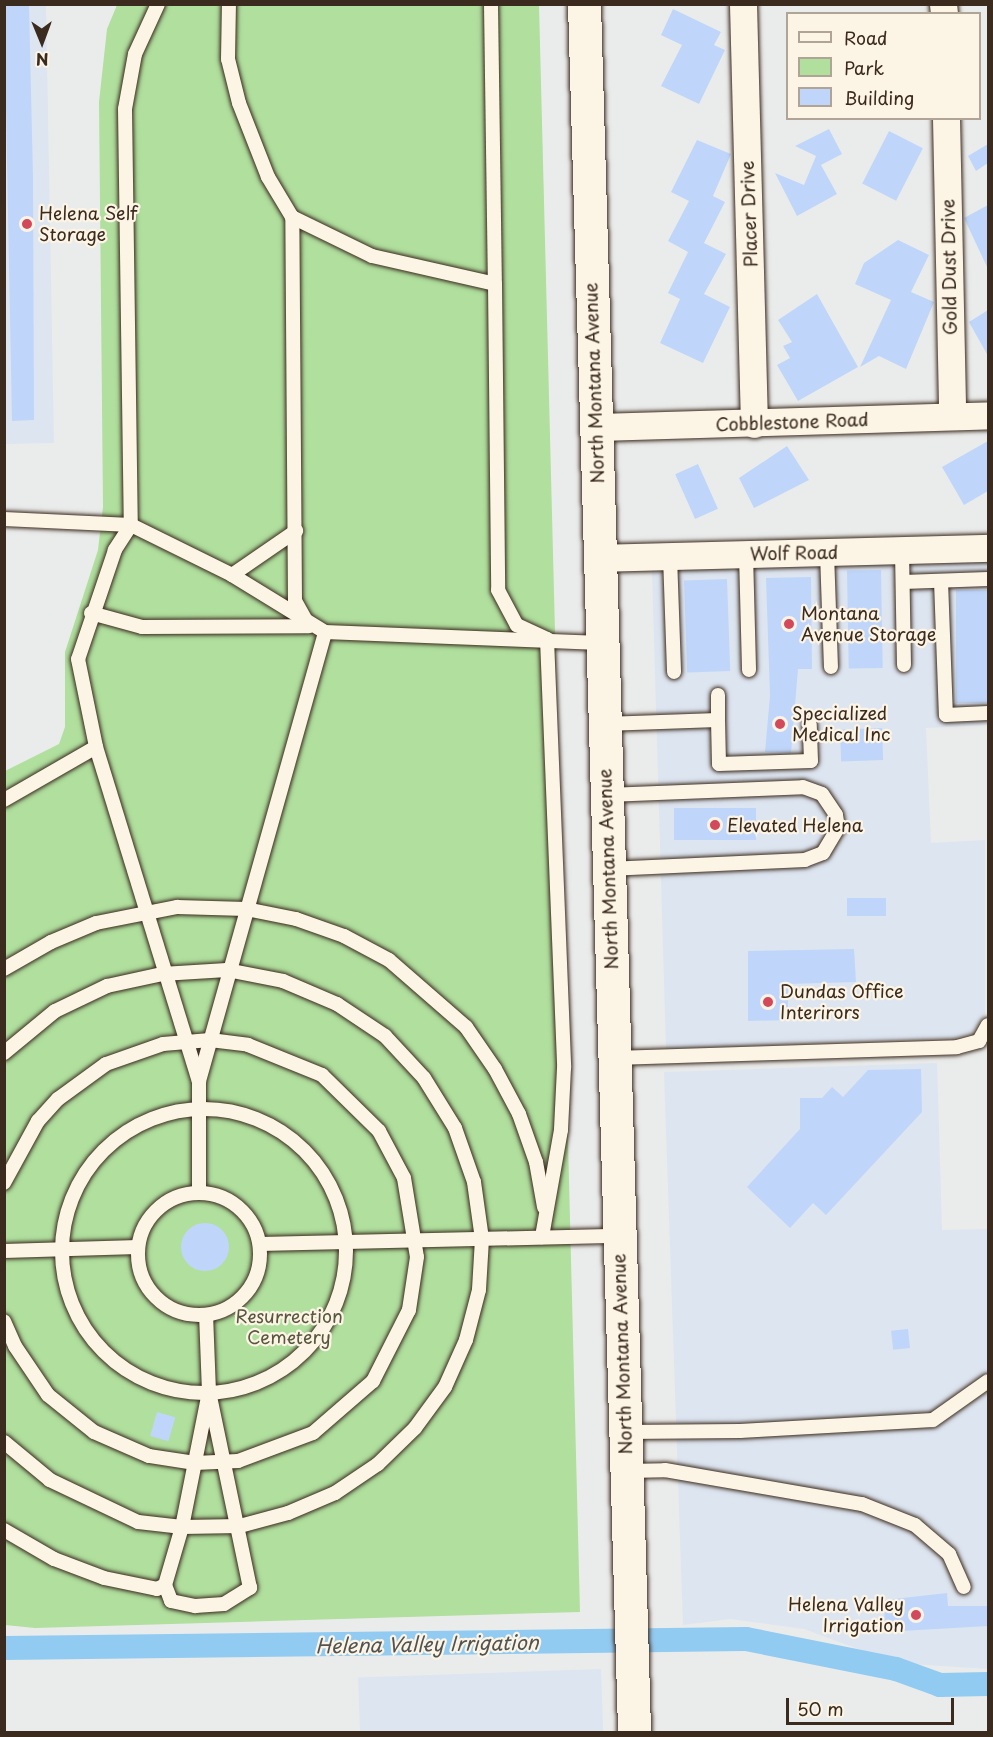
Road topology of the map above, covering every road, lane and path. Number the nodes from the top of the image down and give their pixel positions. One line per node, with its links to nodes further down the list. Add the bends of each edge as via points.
1 (158, 4): 14 (lane, via 135,54 125,109)
2 (229, 4): 7 (lane, via 228,60 239,103 268,177)
3 (491, 4): 8 (lane)
4 (584, 4): 12 (main road, North Montana Avenue)
5 (743, 4): 11 (street, Placer Drive)
6 (946, 120): 10 (street, Gold Dust Drive)
7 (292, 217): 8 (lane, via 372,256); 15 (lane, via 289,278)
8 (495, 284): 29 (lane, via 498,590 518,625)
9 (988, 415): 10 (street, Cobblestone Road)
10 (952, 416): 11 (street, Cobblestone Road)
11 (754, 424): 12 (street, Cobblestone Road)
12 (595, 427): 21 (main road, North Montana Avenue)
13 (4, 519): 14 (lane)
14 (131, 525): 22 (lane); 26 (lane, via 115,550)
15 (296, 531): 22 (lane); 27 (lane, via 295,601)
16 (988, 548): 17 (street, Wolf Road)
17 (902, 550): 18 (street, Wolf Road); 25 (lane)
18 (828, 553): 19 (street, Wolf Road); 32 (lane)
19 (747, 554): 20 (street, Wolf Road); 33 (lane)
20 (670, 556): 21 (street, Wolf Road); 34 (lane)
21 (599, 558): 30 (main road, North Montana Avenue)
22 (232, 575): 27 (lane)
23 (988, 579): 24 (lane)
24 (940, 581): 25 (lane); 36 (lane, via 946,715)
25 (903, 582): 31 (lane)
26 (91, 613): 27 (lane, via 142,627); 40 (lane, via 78,659)
27 (309, 626): 28 (lane)
28 (325, 632): 29 (lane); 44 (lane)
29 (548, 639): 30 (lane); 58 (lane, via 564,1068 561,1130)
30 (601, 643): 38 (main road, North Montana Avenue)
31 (904, 665)
32 (831, 668)
33 (749, 670)
34 (674, 672)
35 (718, 695): 37 (lane)
36 (988, 713)
37 (718, 720): 38 (lane); 39 (lane, via 719,764 811,761)
38 (604, 724): 41 (main road, North Montana Avenue)
39 (810, 724)
40 (96, 747): 42 (lane); 45 (lane)
41 (606, 795): 43 (main road, North Montana Avenue); 43 (lane, via 803,788 822,794 836,815 838,828 823,853 805,860)
42 (4, 800)
43 (608, 869): 53 (main road, North Montana Avenue)
44 (246, 909): 45 (lane); 47 (lane); 58 (lane, via 296,919 371,951 430,991 466,1027 519,1114 536,1162)
45 (143, 911): 46 (lane, via 51,942); 48 (lane)
46 (4, 969)
47 (227, 970): 48 (lane); 50 (lane); 61 (lane, via 284,981 337,1004 385,1036 424,1078 455,1128 474,1182)
48 (162, 974): 51 (lane); 52 (lane, via 107,986 55,1011)
49 (988, 1025): 53 (lane, via 979,1041 957,1047)
50 (210, 1040): 51 (lane); 54 (lane); 62 (lane, via 274,1052 344,1091 393,1154 412,1204)
51 (183, 1042): 54 (lane); 56 (lane, via 134,1052 81,1080 38,1121)
52 (4, 1053)
53 (614, 1058): 59 (main road, North Montana Avenue)
54 (199, 1081): 55 (lane)
55 (198, 1109): 57 (lane); 63 (lane, via 235,1112 269,1125 300,1145 324,1173 339,1206); 66 (lane, via 163,1114 130,1129 101,1152 73,1197)
56 (4, 1184)
57 (199, 1192): 64 (lane, via 216,1195 239,1207 255,1228); 65 (lane, via 165,1203 147,1222)
58 (545, 1212): 60 (lane)
59 (619, 1236): 60 (lane); 72 (main road, North Montana Avenue)
60 (542, 1238): 61 (lane)
61 (482, 1239): 62 (lane); 77 (lane, via 479,1290 466,1340 445,1386 415,1428 378,1464 336,1493)
62 (417, 1241): 63 (lane); 74 (lane, via 409,1310 373,1381 313,1433 264,1455)
63 (346, 1242): 64 (lane); 71 (lane, via 343,1280 331,1315 309,1346 263,1378)
64 (260, 1244): 68 (lane, via 253,1283 226,1310)
65 (138, 1247): 66 (lane); 68 (lane, via 139,1266 156,1297 171,1308)
66 (61, 1250): 67 (lane); 71 (lane, via 72,1306 105,1353 153,1383)
67 (4, 1251)
68 (207, 1315): 71 (lane)
69 (4, 1321): 75 (lane, via 30,1371 70,1415 121,1446)
70 (988, 1381): 72 (lane, via 933,1420 740,1431)
71 (209, 1392): 74 (lane); 75 (lane)
72 (625, 1432): 76 (main road, North Montana Avenue)
73 (4, 1442): 78 (lane, via 50,1480 110,1510 138,1522)
74 (225, 1462): 75 (lane); 77 (lane)
75 (195, 1463): 78 (lane)
76 (626, 1471): 81 (lane, via 665,1470 862,1504 915,1525 949,1554); 82 (main road, North Montana Avenue)
77 (240, 1526): 78 (lane); 80 (lane, via 251,1575 250,1588 243,1596 224,1604 184,1605 171,1601)
78 (182, 1527): 80 (lane)
79 (4, 1530): 80 (lane, via 54,1558 104,1578 157,1589)
80 (165, 1585)
81 (964, 1587)
82 (634, 1732)

